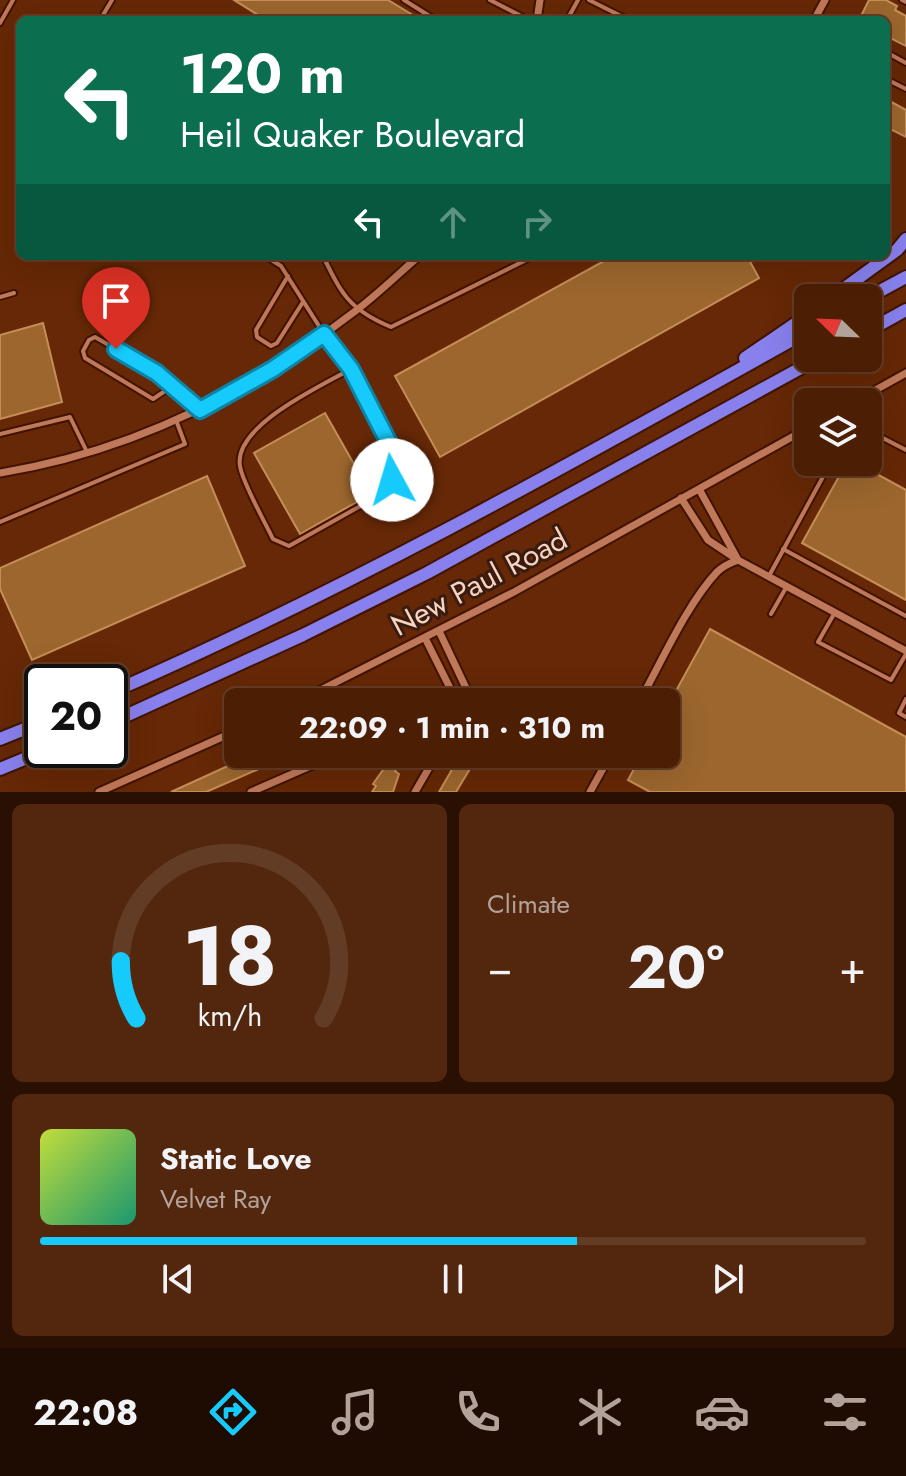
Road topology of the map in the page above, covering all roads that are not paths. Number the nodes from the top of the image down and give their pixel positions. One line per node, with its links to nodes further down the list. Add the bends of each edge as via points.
1 (13, 0): 8 (lane)
2 (404, 0): 5 (lane)
3 (490, 0): 6 (lane)
4 (589, 0): 7 (lane)
5 (430, 16)
6 (521, 16)
7 (621, 16)
8 (0, 23)
9 (906, 239): 10 (highway)
10 (890, 255)
11 (271, 260): 16 (lane)
12 (325, 260): 23 (lane)
13 (414, 260): 23 (street)
14 (526, 260): 23 (lane, via 391,327)
15 (883, 260): 18 (highway)
16 (288, 276): 22 (lane); 22 (lane, via 256,330 257,337 271,346 277,343)
17 (906, 277): 19 (highway)
18 (850, 284)
19 (882, 290)
20 (14, 293): 21 (lane)
21 (0, 297)
22 (303, 301): 27 (lane)
23 (357, 310): 27 (street)
24 (906, 310): 25 (highway)
25 (882, 323)
26 (794, 325): 34 (highway)
27 (324, 334): 29 (lane); 35 (street)
28 (794, 339): 34 (highway)
29 (351, 369): 29 (lane, via 391,447 392,480 380,495 289,546 273,539 240,467 240,449 250,433 276,413)
30 (794, 372): 65 (highway, via 427,573)
31 (906, 373): 33 (street)
32 (171, 387): 32 (lane, via 157,373 95,337 83,351 85,358 153,399); 35 (lane)
33 (879, 388)
34 (683, 400): 59 (highway, via 359,576)
35 (200, 410): 36 (street)
36 (176, 420): 41 (street); 46 (lane, via 185,444)
37 (0, 434): 41 (lane, via 70,417)
38 (794, 436): 44 (street, New Paul Road)
39 (882, 438): 40 (lane)
40 (906, 450)
41 (87, 452): 42 (street)
42 (0, 473)
43 (823, 476): 47 (lane)
44 (699, 489): 45 (street, New Paul Road); 48 (street)
45 (681, 498): 48 (street, via 708,540); 54 (street, New Paul Road)
46 (0, 522)
47 (783, 549): 49 (lane); 53 (lane)
48 (738, 560): 49 (street); 63 (street, via 712,578)
49 (769, 576): 50 (street)
50 (787, 586): 51 (street); 52 (lane)
51 (835, 612): 56 (street); 56 (lane, via 818,642 891,680)
52 (771, 614)
53 (906, 616)
54 (439, 631): 55 (street, New Paul Road); 57 (street)
55 (425, 638): 58 (street); 60 (street, New Paul Road)
56 (906, 652)
57 (455, 666): 58 (street); 62 (street)
58 (443, 672): 61 (street)
59 (128, 685)
60 (325, 688)
61 (450, 688)
62 (465, 688)
63 (647, 688)
64 (906, 699): 66 (lane, via 899,713)
65 (128, 715)
66 (906, 717)
67 (24, 729): 69 (highway)
68 (224, 736): 75 (street)
69 (0, 739)
70 (24, 759): 74 (highway)
71 (306, 768): 76 (street)
72 (429, 768): 77 (street)
73 (603, 768): 78 (street)
74 (0, 769)
75 (99, 792)
76 (251, 792)
77 (415, 792)
78 (590, 792)

